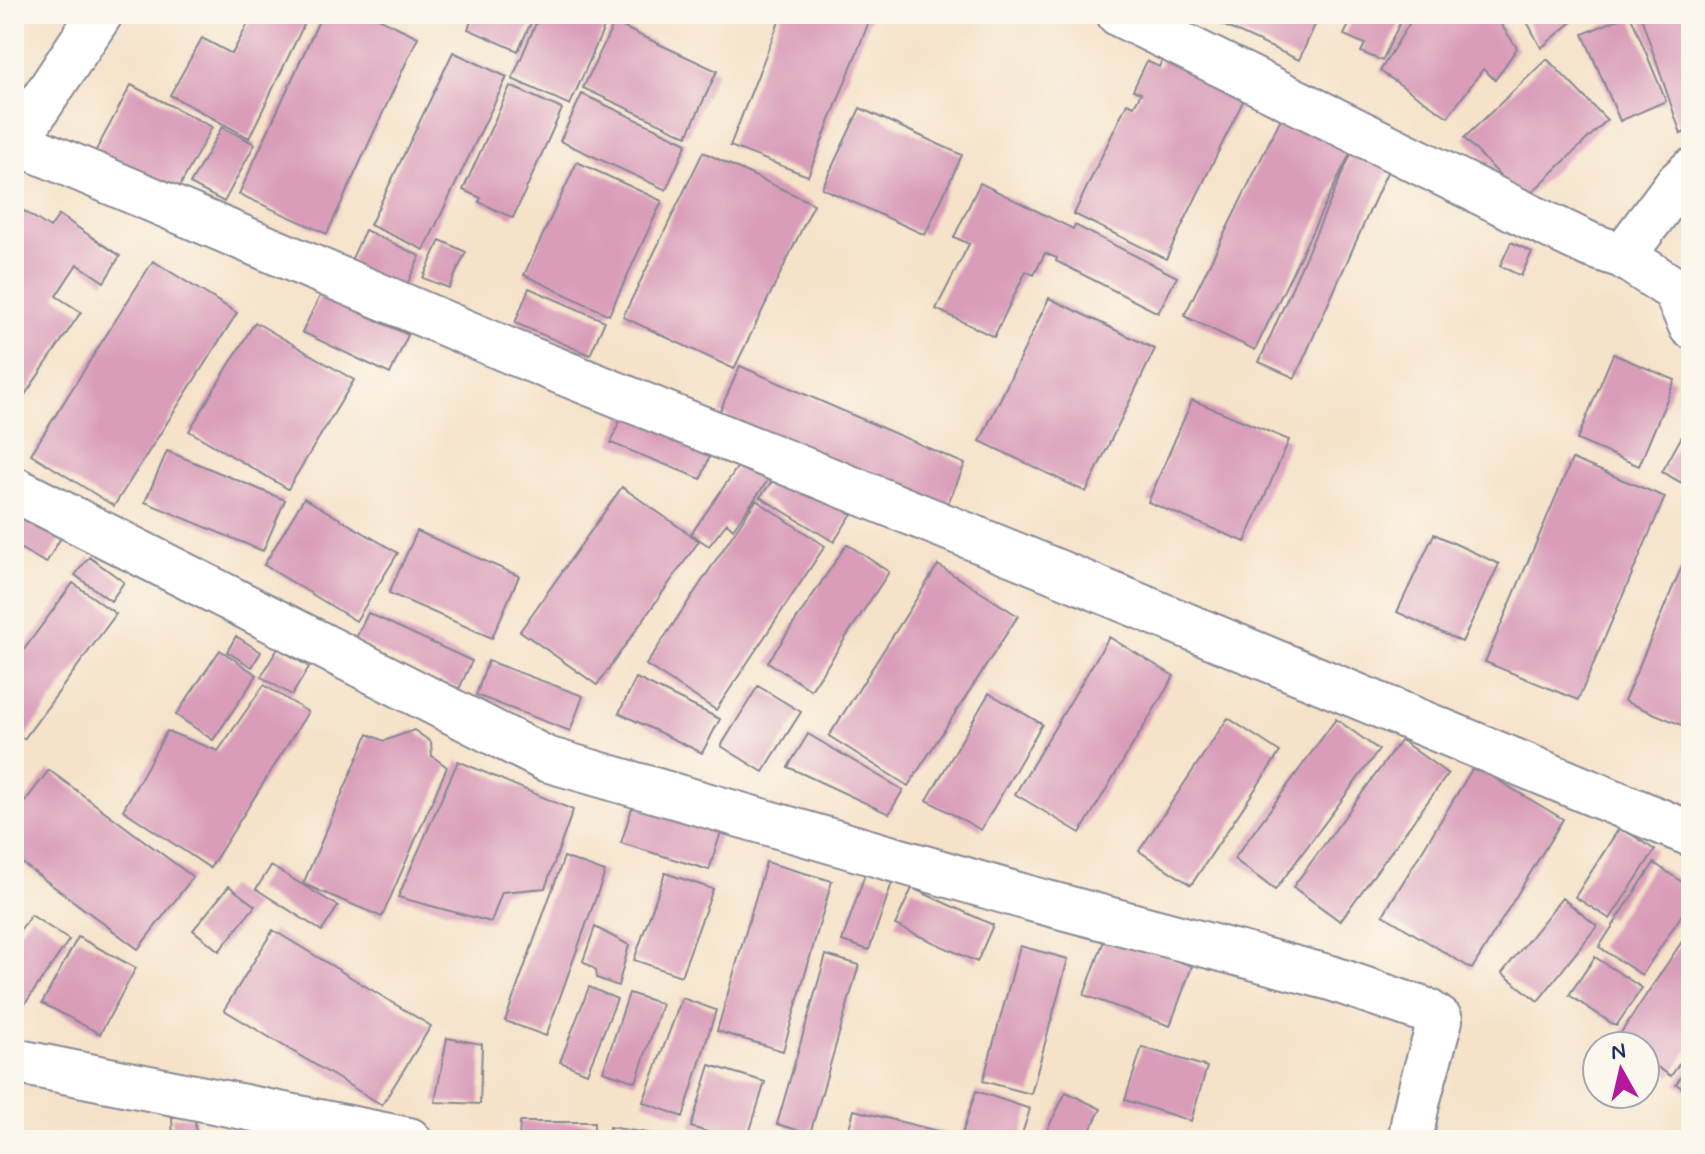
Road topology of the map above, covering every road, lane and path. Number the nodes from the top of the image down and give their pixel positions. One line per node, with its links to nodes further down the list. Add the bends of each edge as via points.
1 (100, 14): 3 (street)
2 (1119, 14): 5 (street, via 1552,227)
3 (14, 142): 8 (street, via 512,352)
4 (1691, 171): 5 (street)
5 (1623, 256): 6 (street, via 1675,290)
6 (1691, 326)
7 (14, 489): 11 (street, via 546,759 1331,978 1427,1011 1440,1020)
8 (1691, 834)
9 (14, 1061): 10 (street)
10 (409, 1140)
11 (1411, 1140)

